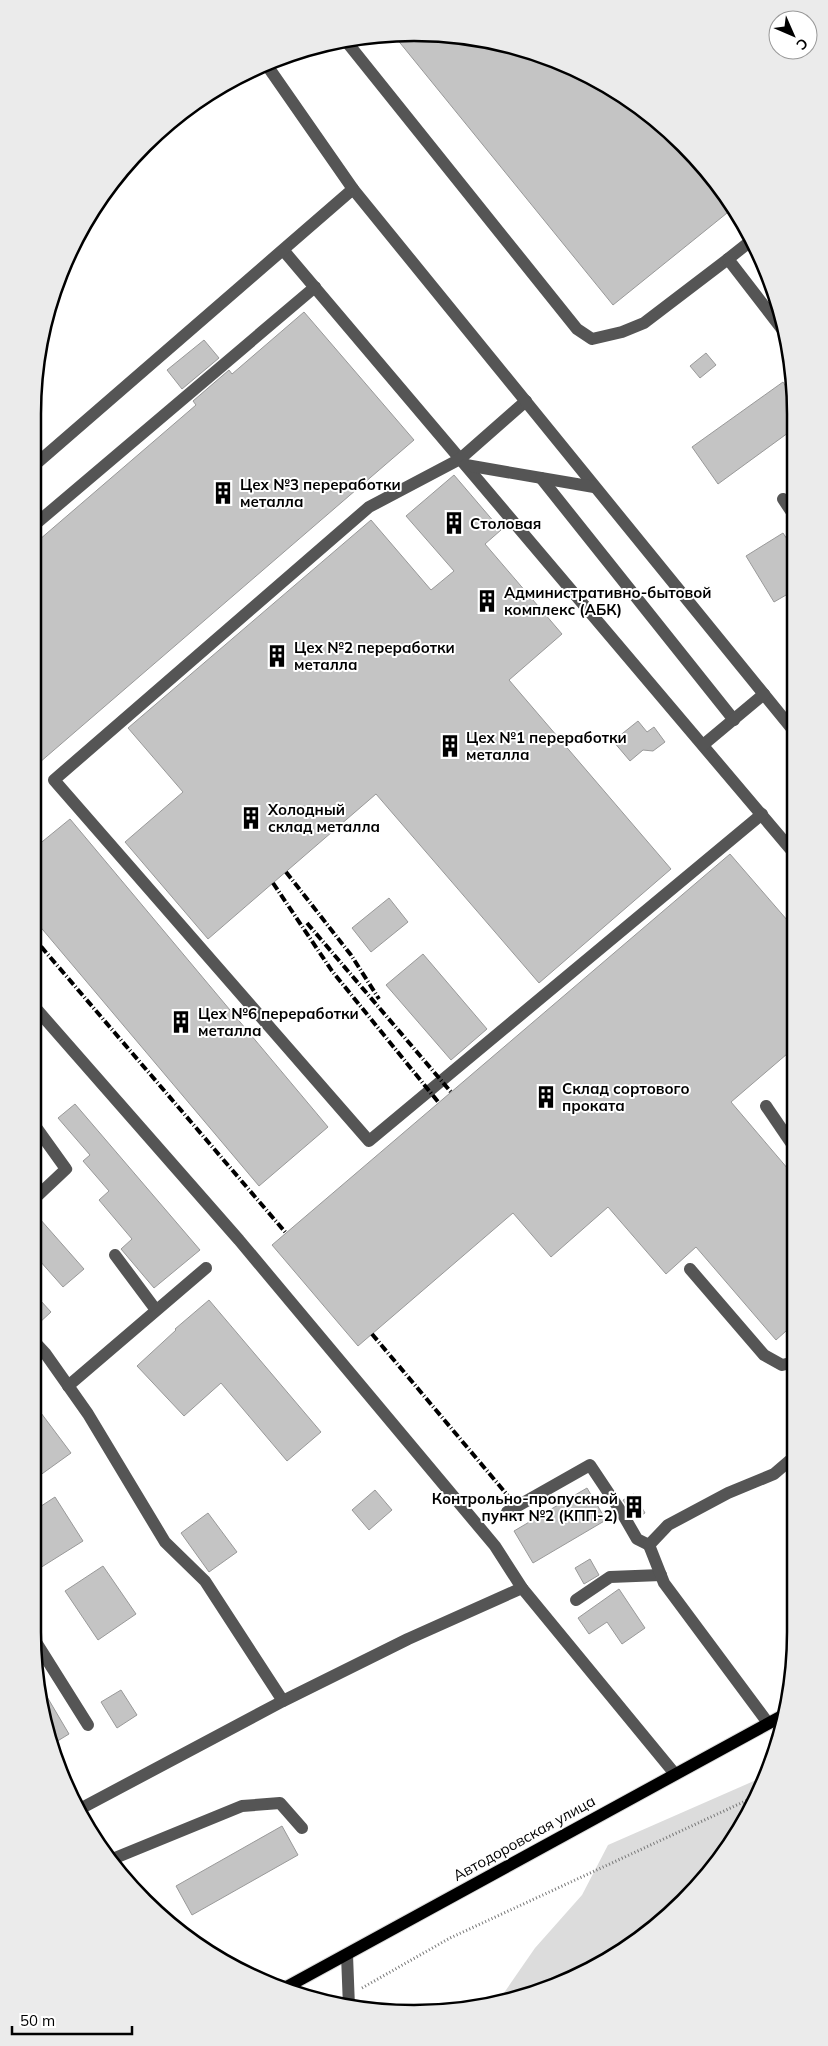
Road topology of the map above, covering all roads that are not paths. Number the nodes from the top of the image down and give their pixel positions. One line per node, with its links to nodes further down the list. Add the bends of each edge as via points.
1 (351, 46): 6 (lane, via 577,329 592,339 644,323)
2 (270, 70): 3 (lane)
3 (353, 189): 5 (lane); 9 (lane)
4 (746, 245): 6 (lane)
5 (284, 250): 7 (lane); 10 (lane)
6 (728, 259): 8 (lane)
7 (315, 288): 11 (lane); 16 (lane)
8 (774, 319)
9 (526, 401): 11 (lane); 13 (lane)
10 (41, 459)
11 (463, 462): 12 (lane); 20 (lane); 21 (lane, via 369,508 54,780 369,1141)
12 (541, 478): 13 (lane); 18 (lane)
13 (594, 487): 17 (lane)
14 (783, 499): 15 (lane)
15 (787, 505)
16 (41, 519)
17 (764, 694): 18 (lane); 19 (lane)
18 (734, 720): 20 (lane)
19 (787, 723)
20 (703, 745): 21 (lane)
21 (762, 814): 22 (lane)
22 (787, 844)
23 (41, 1014): 39 (lane, via 252,1256 495,1546)
24 (766, 1106): 26 (lane)
25 (41, 1134): 27 (lane, via 66,1169)
26 (787, 1137)
27 (41, 1193)
28 (114, 1255): 31 (lane)
29 (206, 1268): 31 (lane)
30 (690, 1269): 33 (lane, via 764,1355 782,1365)
31 (156, 1310): 34 (lane)
32 (41, 1349): 34 (lane)
33 (787, 1364)
34 (68, 1386): 42 (lane, via 164,1542 205,1581)
35 (787, 1463): 37 (lane, via 774,1474 728,1493 668,1525)
36 (507, 1512): 37 (lane, via 590,1465 637,1539)
37 (649, 1545): 38 (lane)
38 (661, 1575): 40 (lane, via 610,1577); 44 (lane)
39 (522, 1588): 42 (lane, via 408,1639); 46 (lane)
40 (576, 1600)
41 (42, 1651): 45 (lane)
42 (284, 1701): 47 (lane)
43 (776, 1719): 44 (main road, Автодоровская улица)
44 (768, 1723): 46 (main road, Автодоровская улица)
45 (88, 1725)
46 (675, 1774): 50 (main road, Автодоровская улица)
47 (85, 1806)
48 (302, 1828): 49 (lane, via 280,1803 242,1806)
49 (117, 1857)
50 (347, 1955): 51 (main road, Автодоровская улица); 52 (lane)
51 (292, 1984)
52 (349, 1999)

